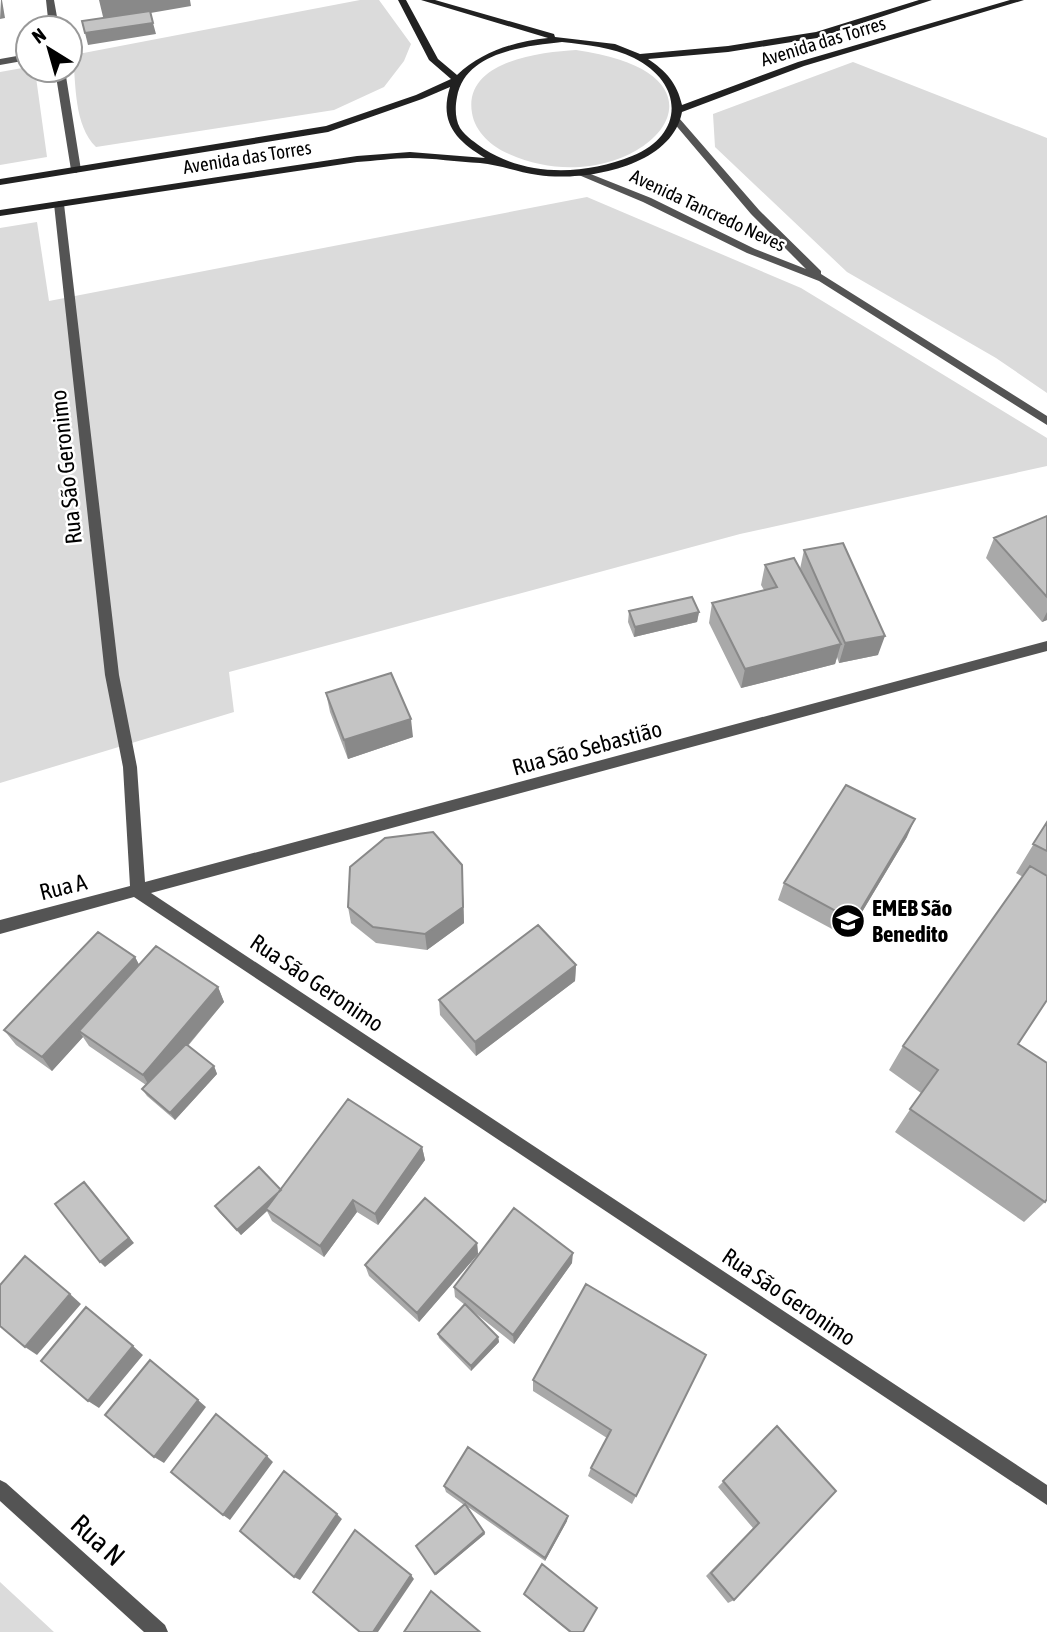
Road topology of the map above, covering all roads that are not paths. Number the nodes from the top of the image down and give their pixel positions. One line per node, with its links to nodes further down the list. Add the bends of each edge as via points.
1 (401, 0): 7 (main road, via 435,60)
2 (425, 0): 5 (main road)
3 (928, 0): 6 (main road, Avenida das Torres, via 817,35)
4 (1020, 0): 9 (main road, Avenida das Torres, via 801,64)
5 (562, 38): 6 (main road, Avenida das Torres, via 615,47); 7 (main road, Avenida das Torres, via 498,51)
6 (639, 57): 9 (main road, Avenida das Torres, via 661,72 674,90)
7 (457, 80): 10 (main road, Avenida das Torres, via 449,102 453,125 471,146); 11 (main road, Avenida das Torres, via 328,129)
8 (62, 84): 11 (street)
9 (677, 115): 12 (main road, Avenida das Torres, via 664,139 643,155); 16 (street, Avenida Tancredo Neves, via 755,212)
10 (500, 162): 12 (main road, Avenida das Torres, via 538,172); 14 (main road, Avenida das Torres, via 410,155 356,159)
11 (76, 170): 13 (main road, Avenida das Torres)
12 (579, 173): 16 (street, Avenida Tancredo Neves)
13 (0, 182)
14 (59, 204): 15 (main road, Avenida das Torres); 19 (street, Rua São Geronimo, via 112,675 130,767)
15 (0, 213)
16 (823, 279): 17 (street, Avenida Tancredo Neves)
17 (1047, 421)
18 (1047, 646): 19 (street, Rua São Sebastião)
19 (138, 892): 20 (street, Rua A); 22 (street, Rua São Geronimo)
20 (0, 927)
21 (0, 1489): 23 (street, Rua N)
22 (1047, 1496)
23 (158, 1632)

